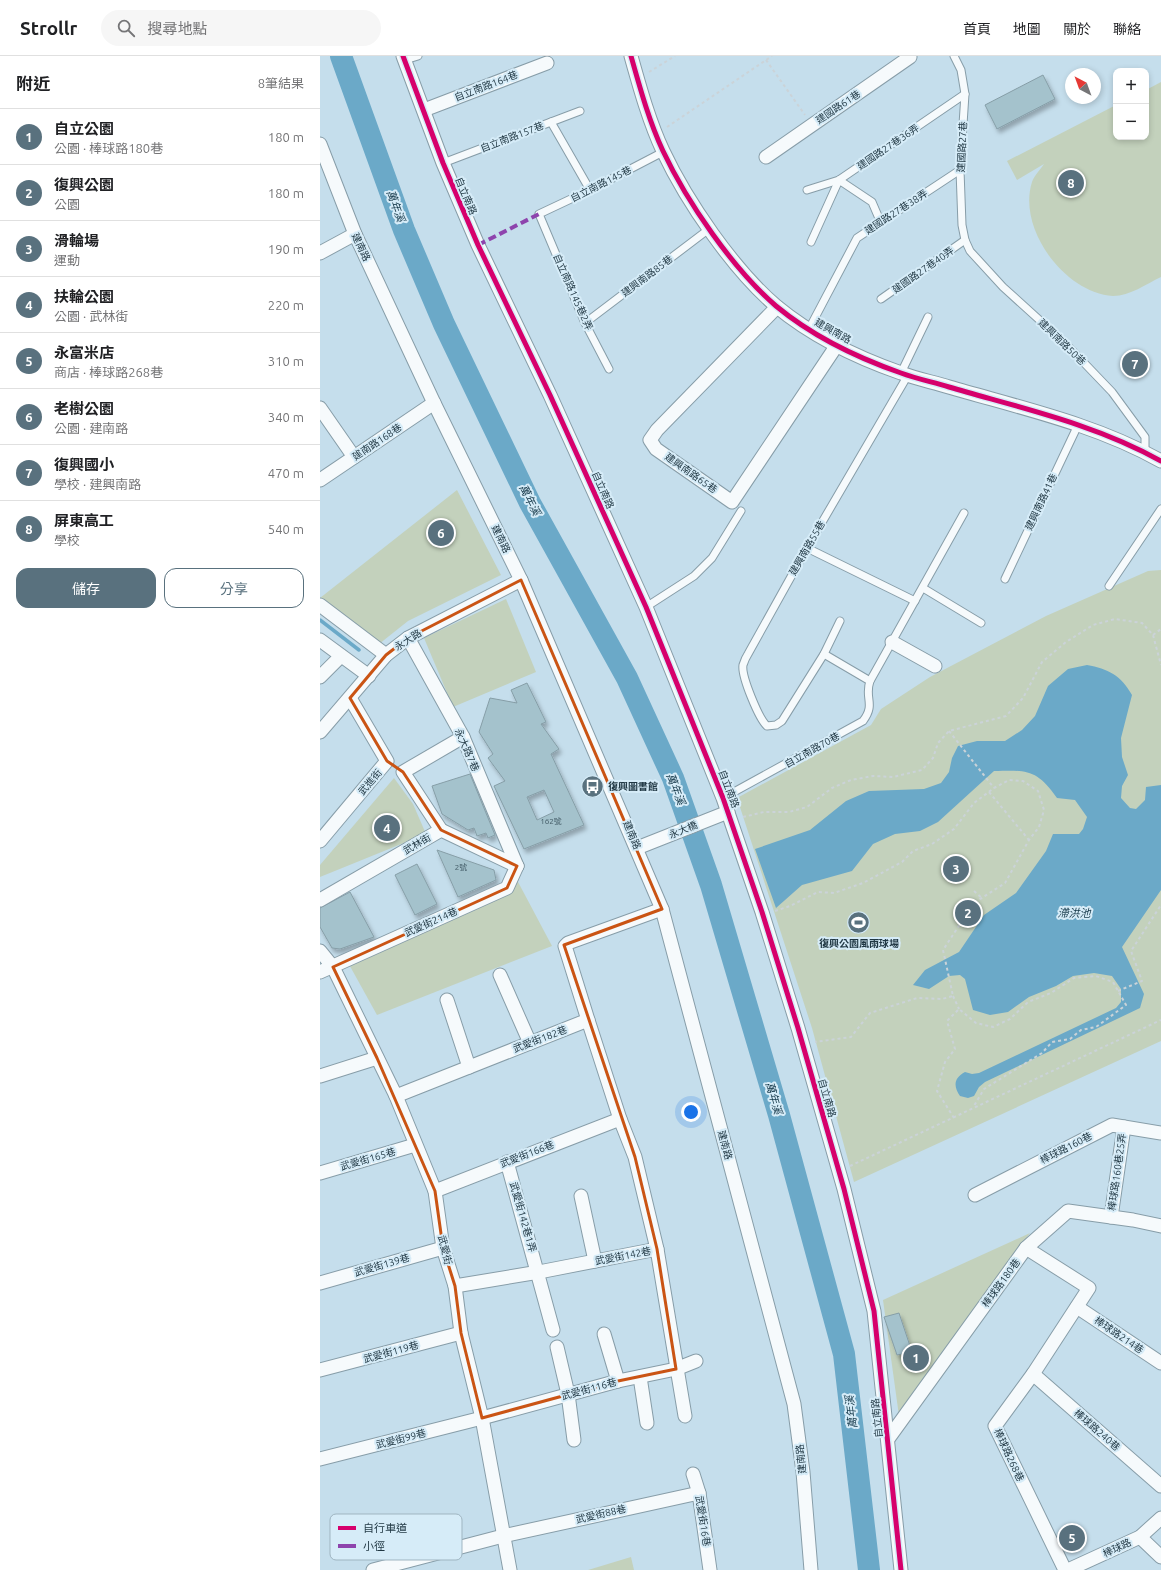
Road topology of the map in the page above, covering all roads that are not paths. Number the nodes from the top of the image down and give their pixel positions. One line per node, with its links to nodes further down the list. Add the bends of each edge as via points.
1 (418, 56): 5 (lane)
2 (631, 56): 12 (street, 建興南路)
3 (911, 56): 13 (street, 建國路61巷)
4 (954, 56): 7 (lane, 建國路27巷)
5 (404, 58): 8 (street, 自立南路)
6 (547, 63): 8 (street, 自立南路164巷)
7 (965, 94): 15 (lane, 建國路27巷); 17 (lane, 建國路27巷36弄)
8 (424, 110): 14 (street, 自立南路)
9 (580, 111): 10 (lane, 自立南路157巷)
10 (550, 122): 14 (lane, 自立南路157巷); 18 (lane)
11 (320, 144): 16 (street, 建南路)
12 (663, 152): 18 (lane, 自立南路145巷); 22 (street, 建興南路)
13 (766, 156)
14 (443, 163): 52 (street, 自立南路, via 478,246 550,395)
15 (960, 170): 21 (lane, 建國路27巷38弄); 24 (lane, 建國路27巷)
16 (325, 174): 23 (street, 建南路)
17 (839, 180): 19 (lane, 建國路27巷36弄); 21 (lane, via 872,202); 25 (lane)
18 (590, 190): 20 (lane, 自立南路145巷)
19 (807, 190)
20 (539, 214): 30 (lane, 自立南路145巷2弄)
21 (881, 223): 31 (lane, 建國路27巷38弄, via 857,238)
22 (709, 229): 28 (street, 建興南路, via 728,255); 30 (lane, 建興南路85巷)
23 (355, 234): 26 (street); 35 (street, 建南路)
24 (965, 240): 27 (lane, 建國路27巷40弄); 38 (lane, 建興南路50巷, via 970,251 1002,287 1067,346 1112,392 1145,437)
25 (810, 242)
26 (320, 253)
27 (880, 299)
28 (777, 307): 31 (street, 建興南路); 32 (street, 建興南路65巷, via 662,424 650,440 656,449 732,502)
29 (928, 317): 34 (lane, 建興南路55巷)
30 (585, 323): 33 (lane, 自立南路145巷2弄)
31 (809, 329): 32 (street, 建興南路)
32 (837, 345): 34 (street, 建興南路)
33 (609, 369)
34 (904, 374): 37 (street, 建興南路); 45 (lane, 建興南路55巷)
35 (434, 403): 39 (street, 建南路168巷); 47 (street, 建南路)
36 (321, 411): 39 (street)
37 (1078, 424): 38 (street, 建興南路); 46 (lane, 建興南路41巷)
38 (1145, 452): 40 (street, 建興南路)
39 (354, 457): 41 (street, 建南路168巷)
40 (1161, 461)
41 (320, 480)
42 (1161, 509): 48 (lane)
43 (741, 511): 52 (lane, via 712,558 694,576)
44 (964, 512): 49 (lane, 自立南路70巷)
45 (807, 548): 50 (lane); 58 (lane, 建興南路55巷, via 743,666 762,722 767,726 782,721)
46 (1005, 579)
47 (521, 580): 55 (street, 永大路); 74 (street, 建南路)
48 (1108, 586)
49 (923, 588): 50 (lane, 自立南路70巷); 54 (lane)
50 (915, 601): 57 (lane, 自立南路70巷)
51 (320, 605): 59 (street)
52 (646, 607): 70 (street, 自立南路)
53 (840, 621): 58 (lane)
54 (982, 623)
55 (408, 638): 59 (street, 永大路); 67 (street, 永大路7巷)
56 (320, 640): 60 (street)
57 (892, 642): 61 (street); 64 (lane, 自立南路70巷)
58 (824, 654): 64 (lane)
59 (386, 655): 63 (street, 永大路)
60 (341, 656): 62 (street); 63 (street)
61 (934, 666)
62 (320, 676)
63 (369, 676): 65 (street, 永大路)
64 (870, 681): 70 (lane, 自立南路70巷, via 867,690 870,713 863,721)
65 (350, 698): 66 (street, 永大路); 68 (street, 武進街)
66 (320, 732)
67 (463, 737): 69 (street); 75 (street, 永大路7巷)
68 (388, 761): 69 (street); 73 (street, 武進街)
69 (403, 772): 72 (street)
70 (723, 798): 71 (street, 自立南路)
71 (734, 815): 74 (street, 永大橋, via 714,818); 123 (street, 自立南路, via 739,842 766,912 844,1189 874,1311)
72 (441, 830): 75 (street, 武林街); 76 (street, 武林街)
73 (320, 841)
74 (638, 848): 77 (street, 建南路)
75 (518, 866): 79 (street, 武愛街214巷, via 507,888)
76 (320, 900)
77 (662, 909): 83 (street, via 565,946); 138 (street, 建南路, via 794,1404 803,1472)
78 (320, 951): 79 (street, 武愛街)
79 (333, 966): 80 (street, 武愛街214巷); 85 (street, 武愛街)
80 (320, 972)
81 (500, 975): 84 (street)
82 (447, 1000): 86 (street)
83 (588, 1020): 84 (street, 武愛街182巷); 89 (street)
84 (530, 1043): 86 (street, 武愛街182巷)
85 (377, 1058): 87 (street); 88 (street, 武愛街)
86 (469, 1066): 88 (street, 武愛街182巷)
87 (320, 1076)
88 (396, 1096): 92 (street, 武愛街)
89 (620, 1119): 93 (street, 武愛街166巷); 102 (street, 武愛街142巷, via 635,1157)
90 (1124, 1127): 91 (street, 棒球路160巷); 96 (street, 棒球路160巷, via 1112,1125); 98 (street, 棒球路160巷25弄)
91 (1161, 1133)
92 (415, 1145): 94 (street, 武愛街165巷); 95 (street, 武愛街)
93 (507, 1162): 95 (street, 武愛街166巷); 104 (street, 武愛街142巷1弄)
94 (320, 1173)
95 (435, 1190): 100 (street, 武愛街)
96 (975, 1195)
97 (581, 1196): 103 (street)
98 (1111, 1217): 99 (street, 棒球路180巷); 101 (street, 棒球路180巷, via 1068,1211)
99 (1161, 1226)
100 (443, 1248): 105 (street, 武愛街139巷); 106 (street, 武愛街)
101 (1026, 1248): 107 (street, 棒球路268巷, via 1089,1288); 123 (street, 棒球路180巷)
102 (657, 1249): 103 (street, 武愛街142巷); 114 (street)
103 (595, 1261): 104 (street, 武愛街142巷)
104 (539, 1272): 106 (street, 武愛街142巷); 108 (street, 武愛街142巷1弄)
105 (320, 1282)
106 (455, 1286): 109 (street, 武愛街)
107 (1077, 1307): 113 (street, 棒球路214巷); 116 (street, 棒球路268巷)
108 (553, 1330)
109 (461, 1333): 115 (street, 武愛街119巷); 121 (street, 武愛街)
110 (604, 1334): 118 (street)
111 (557, 1347): 119 (street)
112 (696, 1361): 114 (street, 武愛街116巷)
113 (1161, 1363)
114 (676, 1369): 117 (street, 武愛街116巷); 120 (street)
115 (320, 1370)
116 (1033, 1374): 127 (street, 棒球路240巷); 140 (street, 棒球路268巷, via 995,1426)
117 (640, 1377): 118 (street, 武愛街116巷); 122 (street)
118 (618, 1381): 119 (street, 武愛街116巷)
119 (568, 1394): 121 (street, 武愛街116巷); 124 (street)
120 (685, 1416)
121 (482, 1418): 125 (street, 武愛街99巷); 130 (street, 武愛街)
122 (647, 1423)
123 (888, 1439): 139 (street, 自立南路)
124 (574, 1440)
125 (320, 1459)
126 (693, 1474): 128 (street, 武愛街16巷)
127 (1161, 1486)
128 (699, 1492): 130 (street, 武愛街88巷); 137 (street, 武愛街16巷)
129 (1161, 1518): 131 (street, 棒球路)
130 (503, 1536): 132 (street, 武愛街88巷); 136 (street, 武愛街)
131 (1140, 1537): 133 (street); 140 (street, 棒球路)
132 (462, 1547)
133 (1161, 1557)
134 (411, 1560): 135 (street, 武愛街88巷)
135 (373, 1570)
136 (510, 1570)
137 (710, 1570)
138 (811, 1570)
139 (901, 1570)
140 (1067, 1570)

